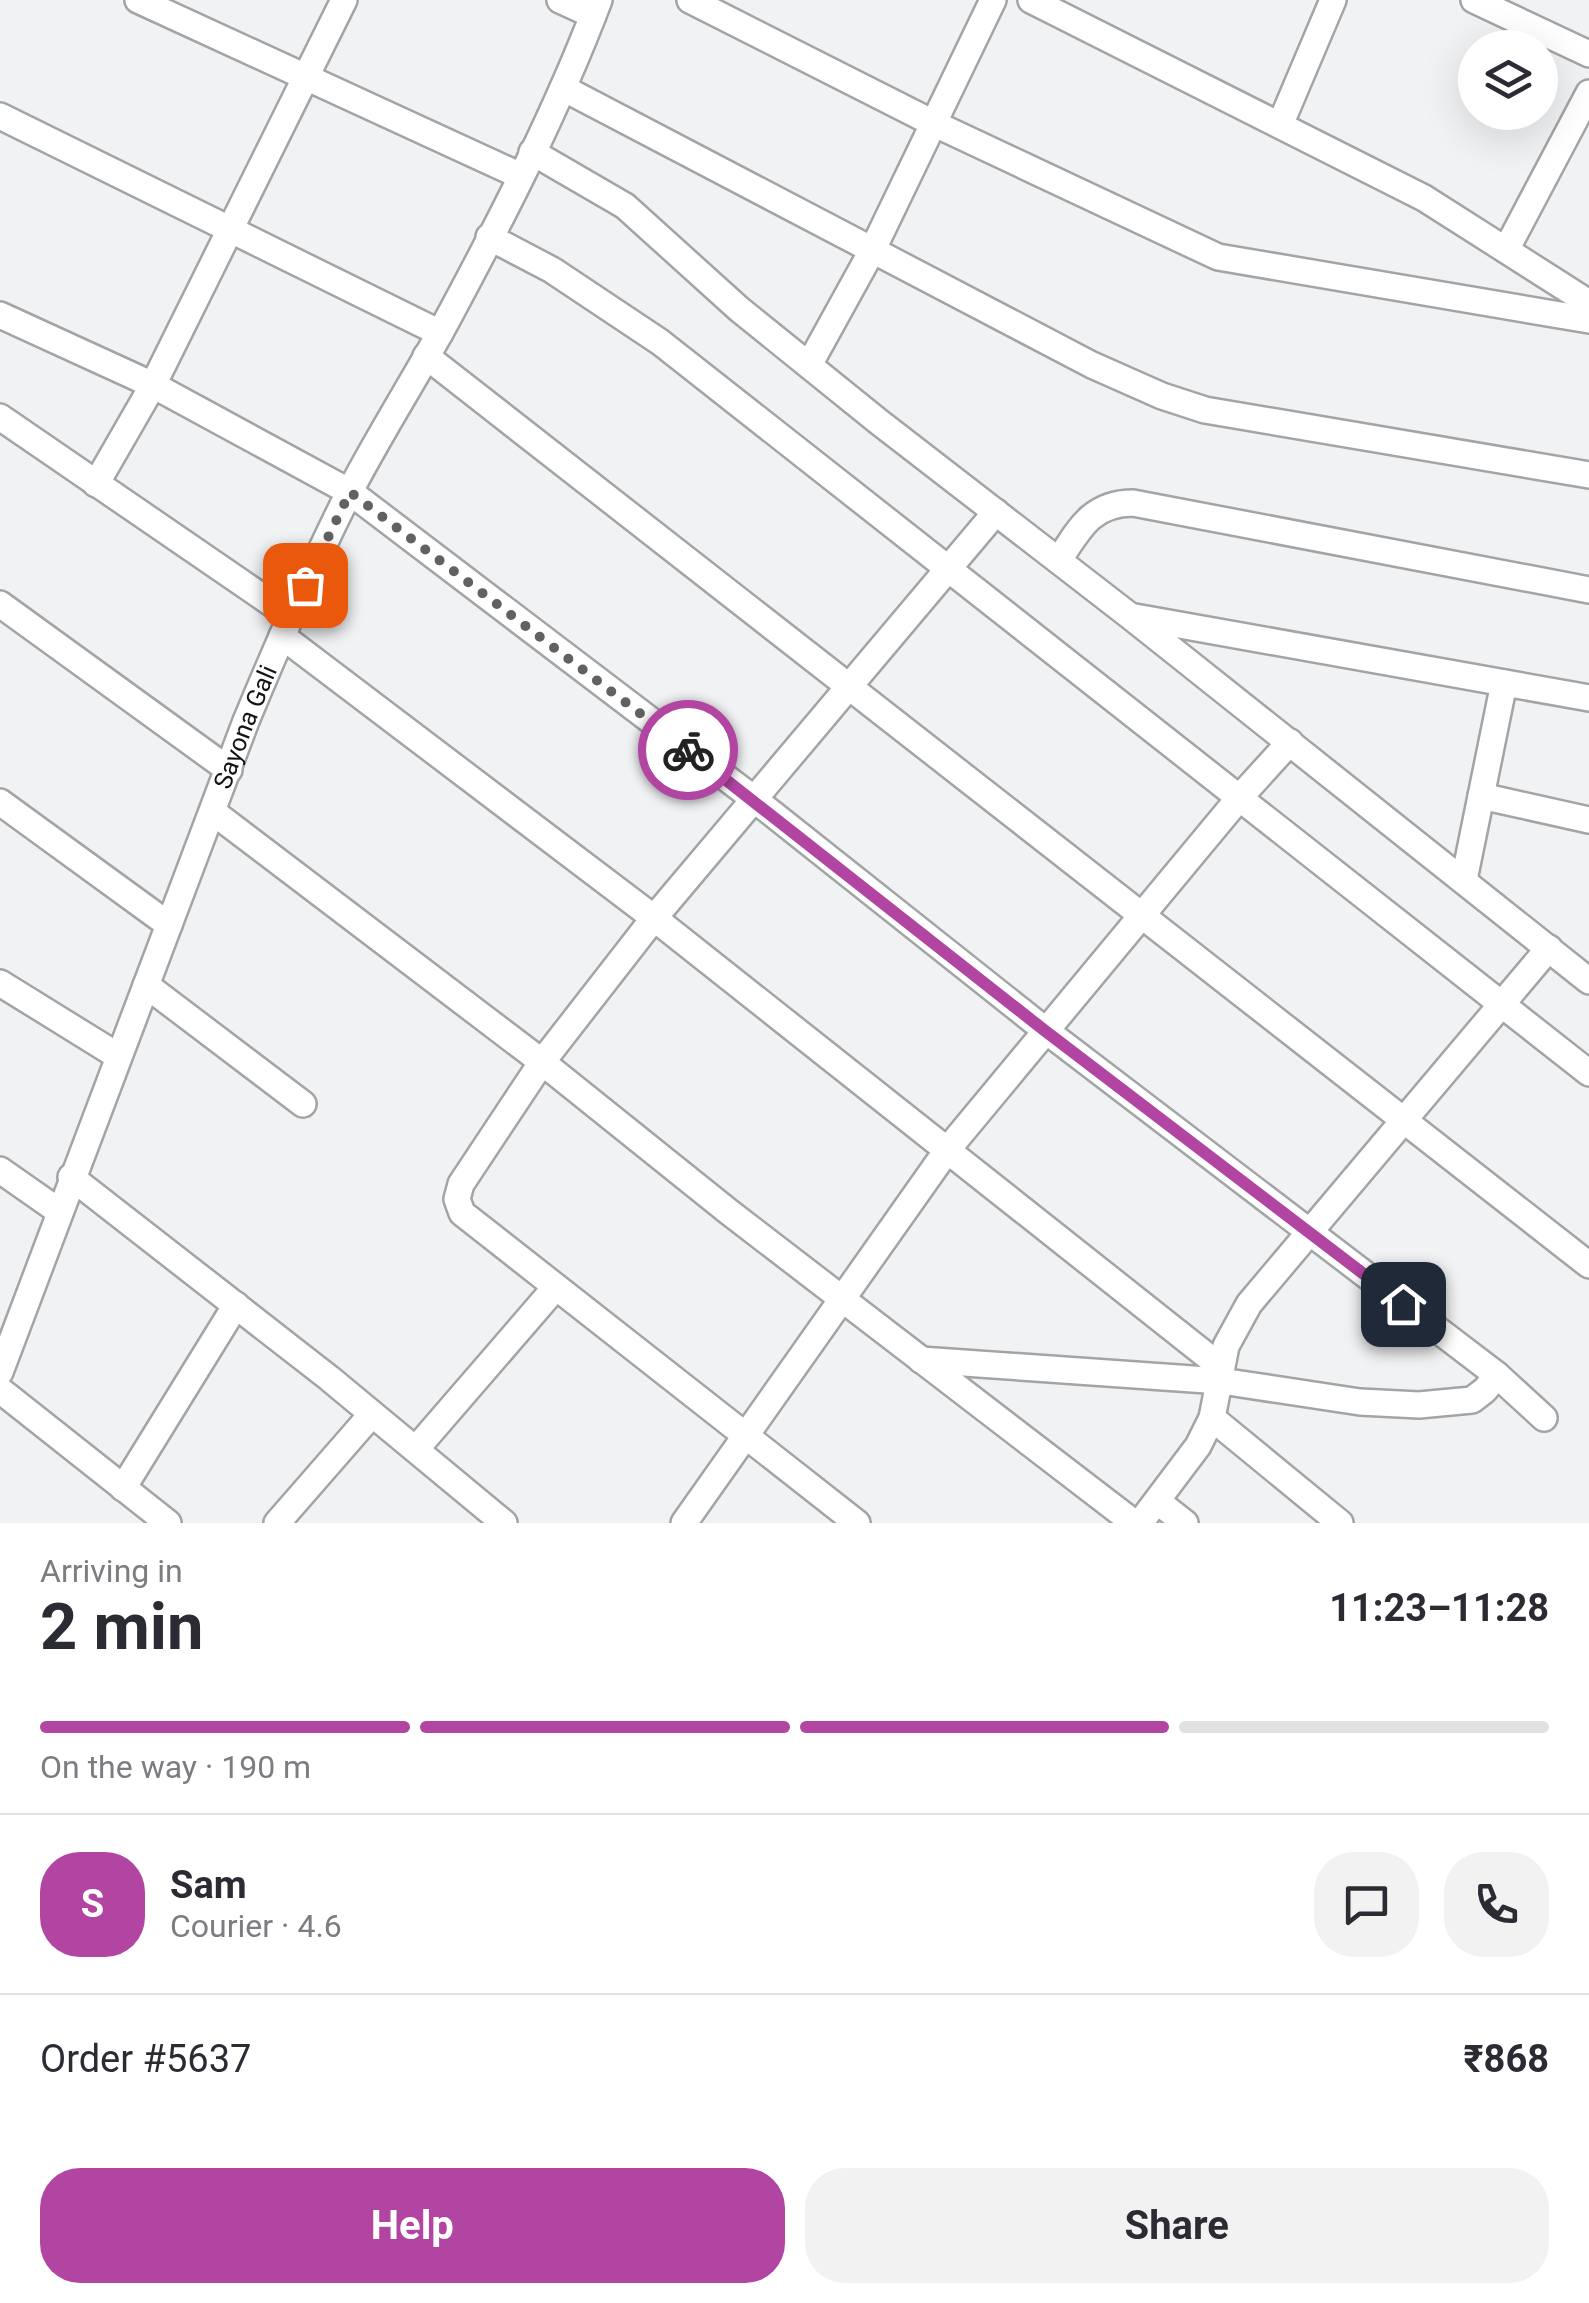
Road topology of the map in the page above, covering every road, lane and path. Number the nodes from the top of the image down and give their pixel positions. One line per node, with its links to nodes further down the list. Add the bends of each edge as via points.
1 (138, 0): 11 (street)
2 (344, 0): 11 (street)
3 (560, 0): 9 (street)
4 (690, 0): 15 (street)
5 (993, 0): 15 (street)
6 (1031, 0): 16 (street)
7 (1333, 0): 16 (street)
8 (1474, 0): 10 (street)
9 (596, 8): 12 (street, Sayona Gali)
10 (1589, 54)
11 (305, 79): 18 (street); 19 (street)
12 (563, 88): 17 (street, Sayona Gali); 21 (street)
13 (1589, 92): 22 (street)
14 (0, 116): 19 (street)
15 (935, 124): 21 (street); 25 (street, via 1218,257)
16 (1280, 125): 22 (street, via 1424,198)
17 (532, 152): 18 (street, Sayona Gali); 28 (street, via 626,206)
18 (520, 176): 20 (street, Sayona Gali)
19 (230, 229): 26 (street); 29 (street)
20 (490, 236): 26 (street, Sayona Gali); 36 (street, via 660,342)
21 (873, 249): 28 (street); 31 (street, via 1092,364 1205,410)
22 (1506, 250): 23 (street)
23 (1589, 303)
24 (0, 315): 29 (street)
25 (1589, 320)
26 (440, 333): 27 (street, Sayona Gali)
27 (426, 356): 33 (street, Sayona Gali); 42 (street)
28 (809, 365): 34 (street)
29 (152, 385): 32 (street); 33 (street)
30 (0, 417): 32 (street)
31 (1589, 475)
32 (96, 484): 40 (street)
33 (350, 492): 40 (street, Sayona Gali); 48 (street)
34 (996, 512): 35 (street); 36 (street)
35 (1058, 560): 37 (street, via 1098,510 1133,503); 39 (street)
36 (948, 568): 42 (street); 47 (street)
37 (1589, 590)
38 (0, 604): 45 (street)
39 (1130, 616): 41 (street); 44 (street)
40 (286, 626): 45 (street, Sayona Gali); 54 (street)
41 (1504, 683): 43 (street); 46 (street)
42 (850, 685): 48 (street); 53 (street)
43 (1589, 698)
44 (1290, 742): 47 (street); 52 (street)
45 (229, 770): 50 (street, Sayona Gali)
46 (1481, 796): 51 (street); 52 (street)
47 (1240, 797): 53 (street); 60 (street)
48 (754, 800): 54 (street); 61 (street)
49 (0, 802): 55 (street)
50 (213, 812): 55 (street, Sayona Gali); 63 (street)
51 (1589, 820)
52 (1464, 880): 56 (street)
53 (1143, 916): 61 (street); 66 (street)
54 (654, 918): 63 (street); 67 (street)
55 (169, 925): 59 (street, Sayona Gali)
56 (1549, 948): 57 (street); 60 (street)
57 (1589, 981)
58 (0, 983): 62 (street)
59 (146, 985): 62 (street, Sayona Gali); 65 (street)
60 (1503, 1004): 64 (street); 66 (street)
61 (1044, 1030): 67 (street); 71 (street)
62 (118, 1056): 69 (street, Sayona Gali)
63 (542, 1062): 73 (street, via 457,1199 474,1224); 74 (street)
64 (1589, 1073)
65 (303, 1104)
66 (1405, 1121): 71 (street); 72 (street)
67 (948, 1149): 74 (street); 78 (street)
68 (0, 1170): 70 (street)
69 (71, 1177): 70 (street, Sayona Gali); 75 (street)
70 (60, 1212): 76 (street, Sayona Gali)
71 (1308, 1232): 78 (street, via 1242,1315); 79 (street)
72 (1589, 1264)
73 (555, 1288): 84 (street); 85 (street)
74 (840, 1298): 77 (street); 84 (street)
75 (236, 1305): 81 (street); 86 (street)
76 (2, 1357)
77 (921, 1360): 78 (street); 93 (street)
78 (1221, 1374): 79 (street, via 1360,1402 1420,1404 1472,1400); 82 (street)
79 (1497, 1375): 83 (street)
80 (0, 1390): 86 (street)
81 (372, 1414): 85 (street); 90 (street)
82 (1212, 1418): 87 (street); 95 (street)
83 (1544, 1418)
84 (744, 1436): 91 (street); 92 (street)
85 (416, 1449): 88 (street)
86 (123, 1488): 89 (street)
87 (1157, 1500): 93 (street); 94 (street)
88 (502, 1522)
89 (168, 1523)
90 (277, 1523)
91 (684, 1523)
92 (857, 1523)
93 (1137, 1523)
94 (1185, 1523)
95 (1340, 1523)

